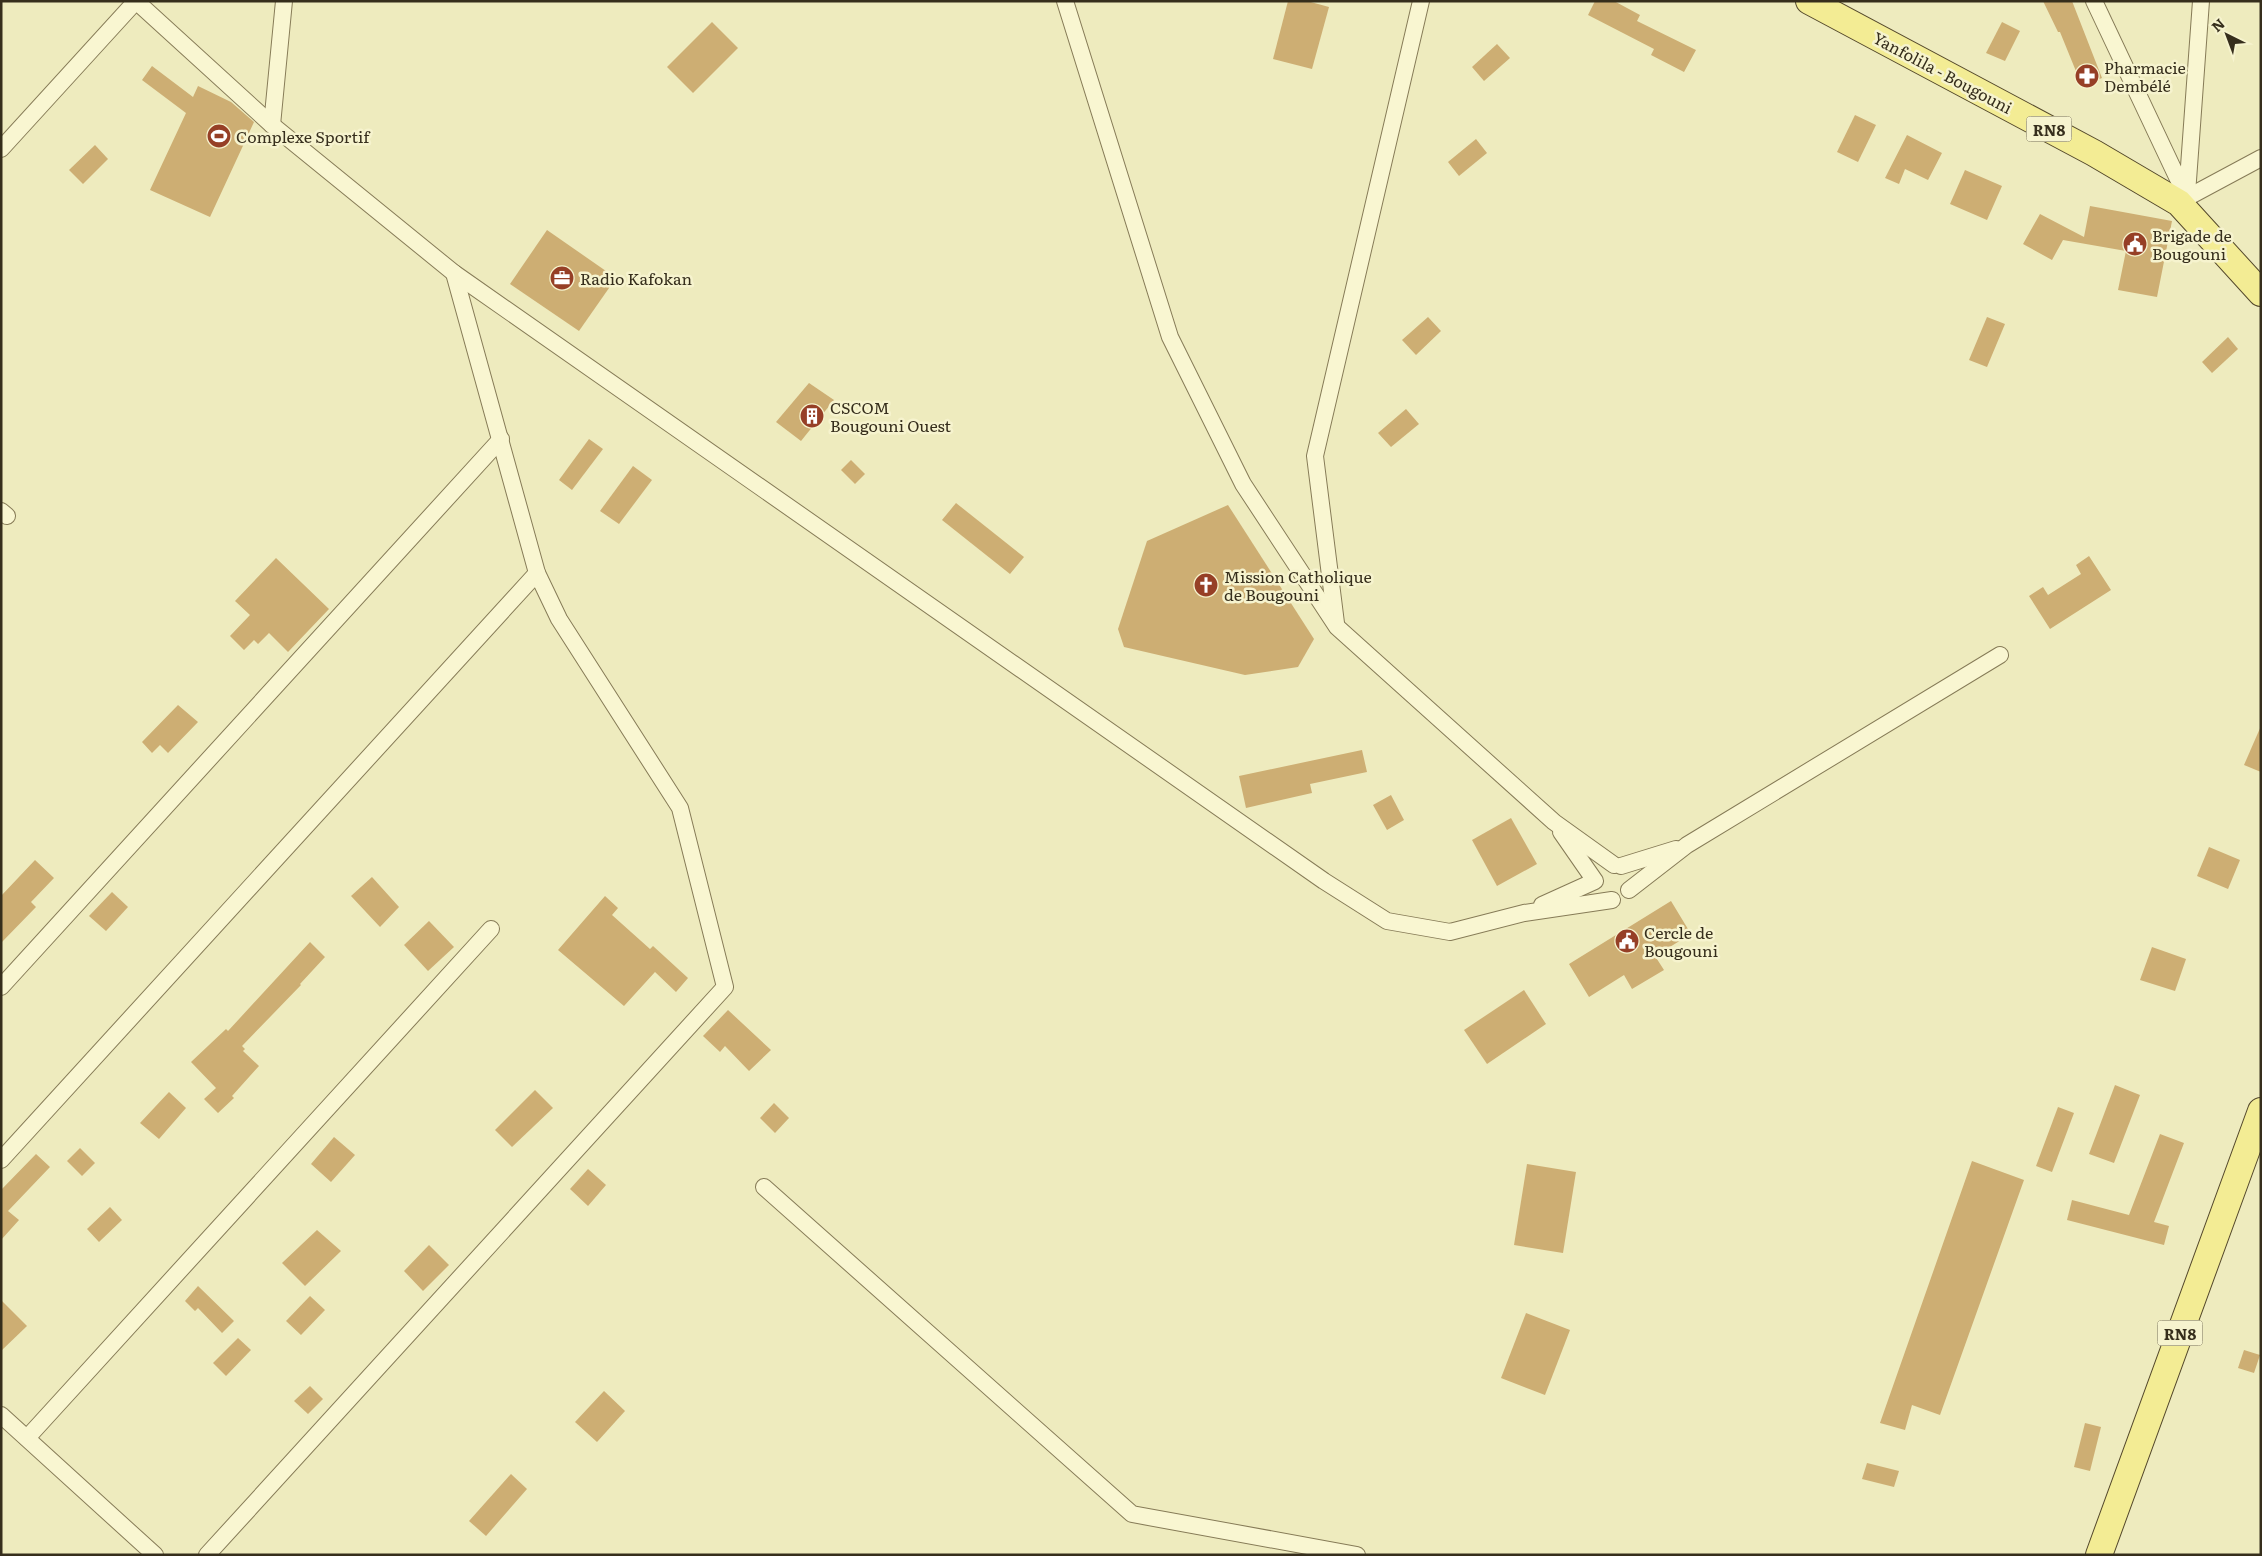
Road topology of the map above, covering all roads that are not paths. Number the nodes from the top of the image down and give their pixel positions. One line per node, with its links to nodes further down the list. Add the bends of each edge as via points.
1 (136, 1): 8 (street); 9 (street)
2 (284, 1): 8 (street)
3 (1064, 1): 16 (street, via 1170,337 1243,484)
4 (1421, 1): 16 (street, via 1315,456)
5 (2094, 1): 11 (street)
6 (2202, 1): 11 (street)
7 (1825, 5): 11 (main road, Yanfolila - Bougouni / RN8)
8 (272, 125): 12 (street)
9 (1, 149)
10 (2261, 158): 11 (street)
11 (2183, 200): 13 (main road, Yanfolila - Bougouni / RN8)
12 (454, 273): 14 (street); 24 (street, via 1324,881 1386,920 1450,932)
13 (2261, 293)
14 (501, 439): 15 (street); 26 (street)
15 (537, 573): 28 (street); 33 (street, via 559,619 680,808 725,987)
16 (1337, 627): 18 (street)
17 (2000, 655): 19 (street)
18 (1554, 822): 20 (street); 21 (street)
19 (1687, 845): 20 (street); 22 (street)
20 (1617, 866): 21 (street, via 1601,869); 22 (street, via 1630,876)
21 (1595, 881): 23 (street, via 1600,894); 24 (street)
22 (1629, 890): 23 (street, via 1624,897)
23 (1612, 900): 24 (street)
24 (1524, 913)
25 (491, 929): 31 (street)
26 (1, 987)
27 (2261, 1111): 35 (main road, RN8)
28 (1, 1160)
29 (764, 1187): 34 (street, via 1132,1514)
30 (1, 1414): 31 (street)
31 (27, 1438): 32 (street)
32 (155, 1555)
33 (207, 1555)
34 (1358, 1555)
35 (2099, 1555)

